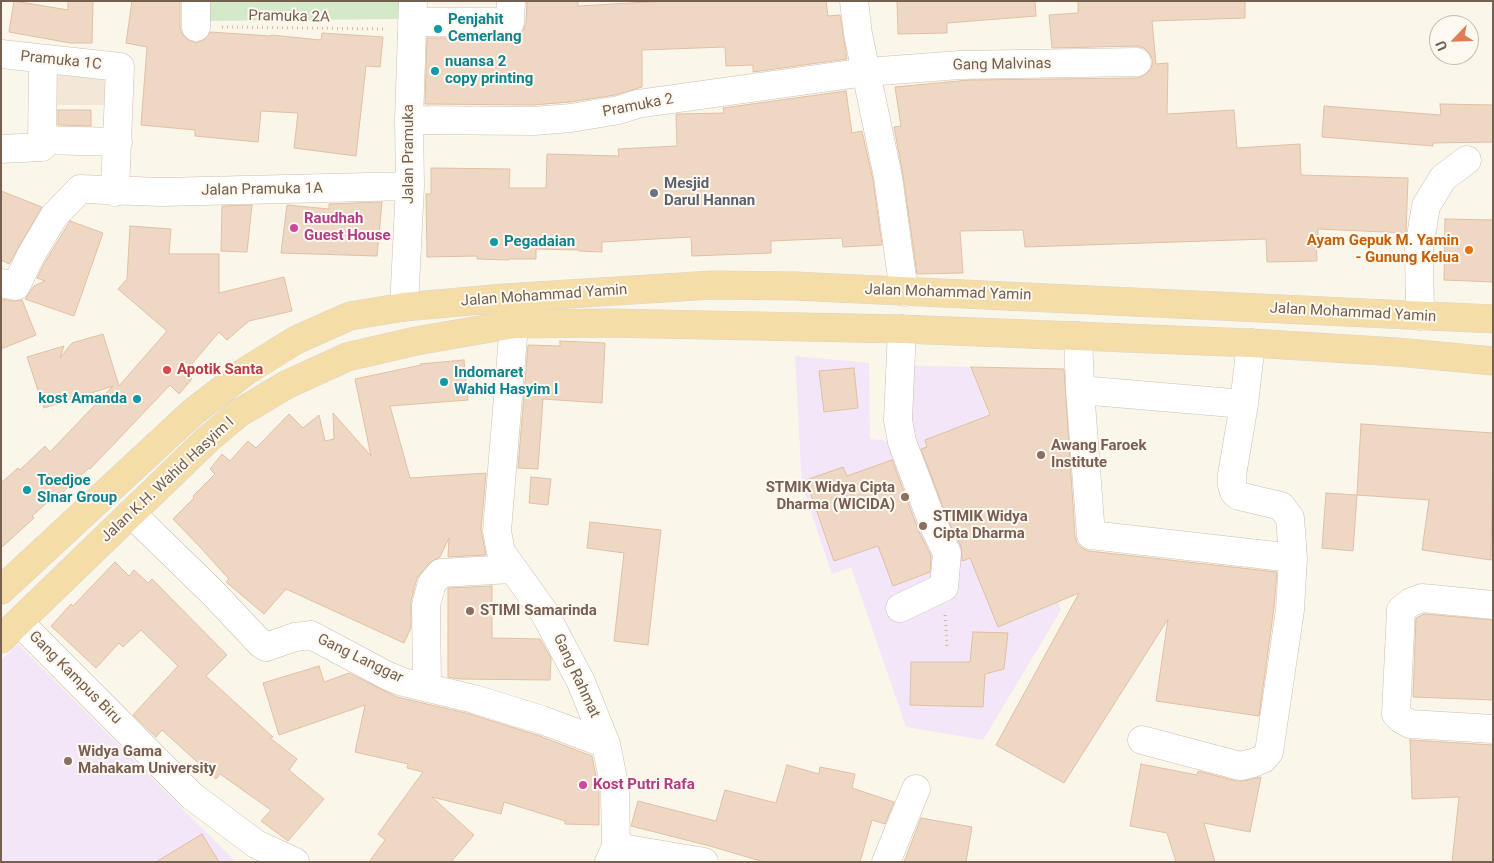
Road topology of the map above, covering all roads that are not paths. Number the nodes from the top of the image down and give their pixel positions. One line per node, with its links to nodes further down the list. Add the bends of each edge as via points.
1 (511, 1): 3 (street, via 510,22)
2 (854, 1): 7 (street)
3 (412, 12): 8 (street, Jalan Pramuka)
4 (1, 54): 5 (street, Pramuka 1C)
5 (44, 59): 9 (street); 10 (street, Pramuka 1C, via 120,67)
6 (1137, 62): 7 (street, Gang Malvinas, via 960,65)
7 (866, 72): 8 (street, Pramuka 2, via 637,104 571,118 534,121); 16 (street, via 888,177)
8 (409, 120): 13 (street, Jalan Pramuka)
9 (42, 140): 10 (street); 11 (street, via 42,147)
10 (118, 142): 14 (street)
11 (1, 150)
12 (1467, 160): 19 (street, via 1443,178 1426,206 1419,248)
13 (410, 186): 14 (street, Jalan Pramuka 1A); 18 (street, Jalan Pramuka)
14 (115, 192): 15 (street, Jalan Pramuka 1A, via 80,190 54,216 16,286)
15 (1, 283)
16 (904, 292): 17 (main road, Jalan Mohammad Yamin); 18 (main road, Jalan Mohammad Yamin, via 712,285 504,298)
17 (1160, 303): 19 (main road, Jalan Mohammad Yamin); 24 (main road)
18 (404, 308): 33 (main road, Jalan K.H. Wahid Hasyim I, via 350,316 296,340 246,371 193,412)
19 (1420, 316): 20 (main road, Jalan Mohammad Yamin)
20 (1493, 319)
21 (514, 324): 22 (main road, Jalan Mohammad Yamin); 25 (main road, Jalan Mohammad Yamin); 32 (street, Gang Rahmat, via 497,531 501,552)
22 (902, 329): 23 (main road, Jalan Mohammad Yamin); 35 (street, via 898,420 902,442 947,553 944,587)
23 (1078, 336): 24 (main road, Jalan Mohammad Yamin); 28 (street)
24 (1156, 340): 26 (main road, Jalan Mohammad Yamin)
25 (416, 341): 30 (main road, Jalan K.H. Wahid Hasyim I, via 347,357 286,385 239,412)
26 (1251, 344): 27 (main road, Jalan Mohammad Yamin); 29 (street)
27 (1493, 361)
28 (1080, 390): 29 (street); 31 (street, via 1091,535)
29 (1244, 404): 31 (street, via 1232,475 1234,492 1281,506 1290,518)
30 (131, 513): 36 (main road, Jalan K.H. Wahid Hasyim I); 37 (street, Gang Langgar, via 266,647 310,635 388,676)
31 (1293, 558): 39 (street, via 1290,610 1269,752 1263,759 1240,766)
32 (511, 569): 37 (street, Gang Langgar, via 441,573 432,583 426,605); 40 (street, Gang Rahmat, via 544,612 581,682)
33 (1, 590)
34 (1493, 605): 38 (street, via 1422,598 1401,610 1396,714 1410,724)
35 (900, 608)
36 (10, 630): 43 (street, Gang Kampus Biru, via 192,796 256,844)
37 (427, 688): 40 (street, Gang Langgar, via 534,717)
38 (1493, 729)
39 (1142, 740)
40 (606, 744): 42 (street, Gang Rahmat, via 615,789)
41 (916, 789): 45 (street)
42 (612, 854): 44 (street)
43 (295, 862)
44 (704, 862)
45 (886, 862)

